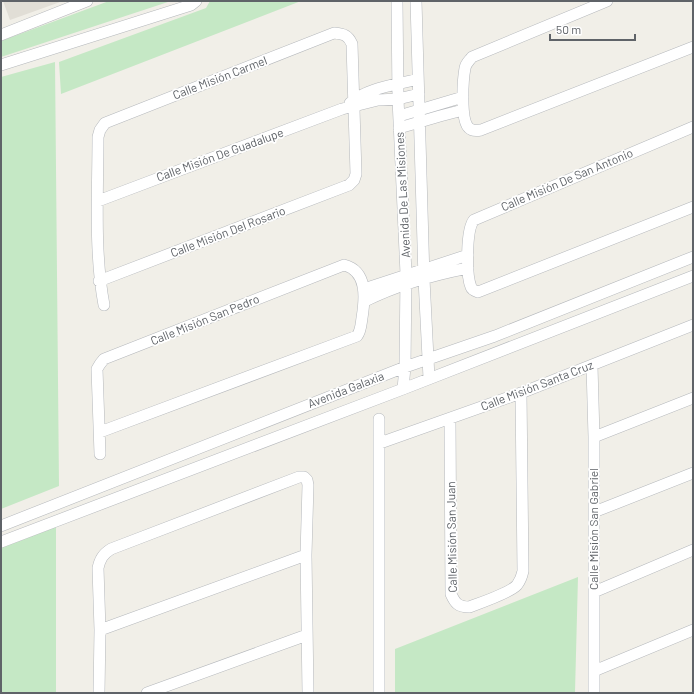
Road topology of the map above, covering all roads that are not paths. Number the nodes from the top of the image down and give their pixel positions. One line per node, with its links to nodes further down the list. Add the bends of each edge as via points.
1 (87, 1): 6 (street)
2 (196, 1): 8 (street)
3 (397, 1): 10 (street, Avenida De Las Misiones)
4 (416, 1): 9 (street, Avenida De Las Misiones)
5 (607, 1): 12 (street, via 472,58 465,66)
6 (1, 35)
7 (693, 47): 16 (street, via 481,130 469,128)
8 (1, 65)
9 (418, 79): 10 (street, Calle Misión De Guadalupe); 11 (street, Avenida De Las Misiones)
10 (398, 84): 13 (street, Avenida De Las Misiones); 14 (street, Calle Misión De Guadalupe, via 375,90)
11 (419, 94): 13 (street, Calle Misión De Guadalupe); 15 (street, Avenida De Las Misiones)
12 (462, 97): 15 (street); 16 (street)
13 (398, 99): 14 (street, Calle Misión De Guadalupe); 17 (street, Avenida De Las Misiones)
14 (354, 103): 21 (street, Calle Misión De Guadalupe); 21 (street, Calle Misión Carmel, via 352,44 349,37 334,33 105,123 98,137); 29 (street, Calle Misión Del Rosario, via 356,174 349,185)
15 (419, 109): 17 (street); 18 (street, Avenida De Las Misiones)
16 (463, 110): 18 (street)
17 (399, 116): 20 (street, Avenida De Las Misiones)
18 (420, 122): 20 (street); 26 (street, Avenida De Las Misiones)
19 (693, 127): 23 (street, Calle Misión De San Antonio, via 474,220 470,229)
20 (399, 128): 28 (street, Avenida De Las Misiones)
21 (98, 201): 29 (street)
22 (693, 207): 25 (street, Calle Misión De San Antonio, via 478,292 471,287)
23 (468, 254): 25 (street, Calle Misión De San Antonio); 26 (street)
24 (693, 257): 34 (street, Avenida Galaxia)
25 (468, 268): 26 (street)
26 (424, 274): 28 (street); 36 (street, Avenida De Las Misiones)
27 (693, 276): 35 (street, Avenida Galaxia)
28 (406, 279): 30 (street); 31 (street); 38 (street, Avenida De Las Misiones)
29 (99, 281): 32 (street)
30 (364, 289): 31 (street, Calle Misión San Pedro); 45 (street, Calle Misión San Pedro, via 357,273 351,266 344,265 104,359 97,369)
31 (365, 300): 45 (street, Calle Misión San Pedro, via 360,331 356,336)
32 (104, 305)
33 (693, 325): 37 (street, Calle Misión Santa Cruz)
34 (495, 336): 35 (street); 36 (street, Avenida Galaxia)
35 (499, 352): 39 (street, Avenida Galaxia)
36 (428, 360): 38 (street, Avenida Galaxia); 39 (street, Avenida De Las Misiones)
37 (592, 366): 41 (street, Calle Misión Santa Cruz); 46 (street, Calle Misión San Gabriel)
38 (405, 367): 40 (street, Avenida De Las Misiones); 51 (street, Avenida Galaxia)
39 (429, 378): 40 (street, Avenida Galaxia)
40 (403, 389): 52 (street, Avenida Galaxia)
41 (521, 392): 44 (street, Calle Misión Santa Cruz); 44 (street, Calle Misión San Juan, via 523,571 516,586 468,607 456,604 451,594)
42 (693, 398): 46 (street)
43 (379, 419): 47 (street)
44 (450, 419): 47 (street, Calle Misión Santa Cruz)
45 (100, 432): 48 (street, Calle Misión San Pedro)
46 (594, 437): 50 (street, Calle Misión San Gabriel)
47 (380, 443): 63 (street)
48 (100, 454)
49 (693, 473): 50 (street)
50 (594, 512): 55 (street, Calle Misión San Gabriel)
51 (1, 526)
52 (1, 542)
53 (693, 550): 55 (street)
54 (306, 554): 56 (street); 56 (street, via 308,486 307,480 299,477 104,553 98,568); 58 (street)
55 (594, 592): 59 (street, Calle Misión San Gabriel)
56 (100, 630): 60 (street)
57 (693, 630): 59 (street)
58 (307, 635): 61 (street); 62 (street)
59 (594, 670): 64 (street, Calle Misión San Gabriel)
60 (99, 693)
61 (147, 693)
62 (308, 693)
63 (379, 693)
64 (594, 693)

